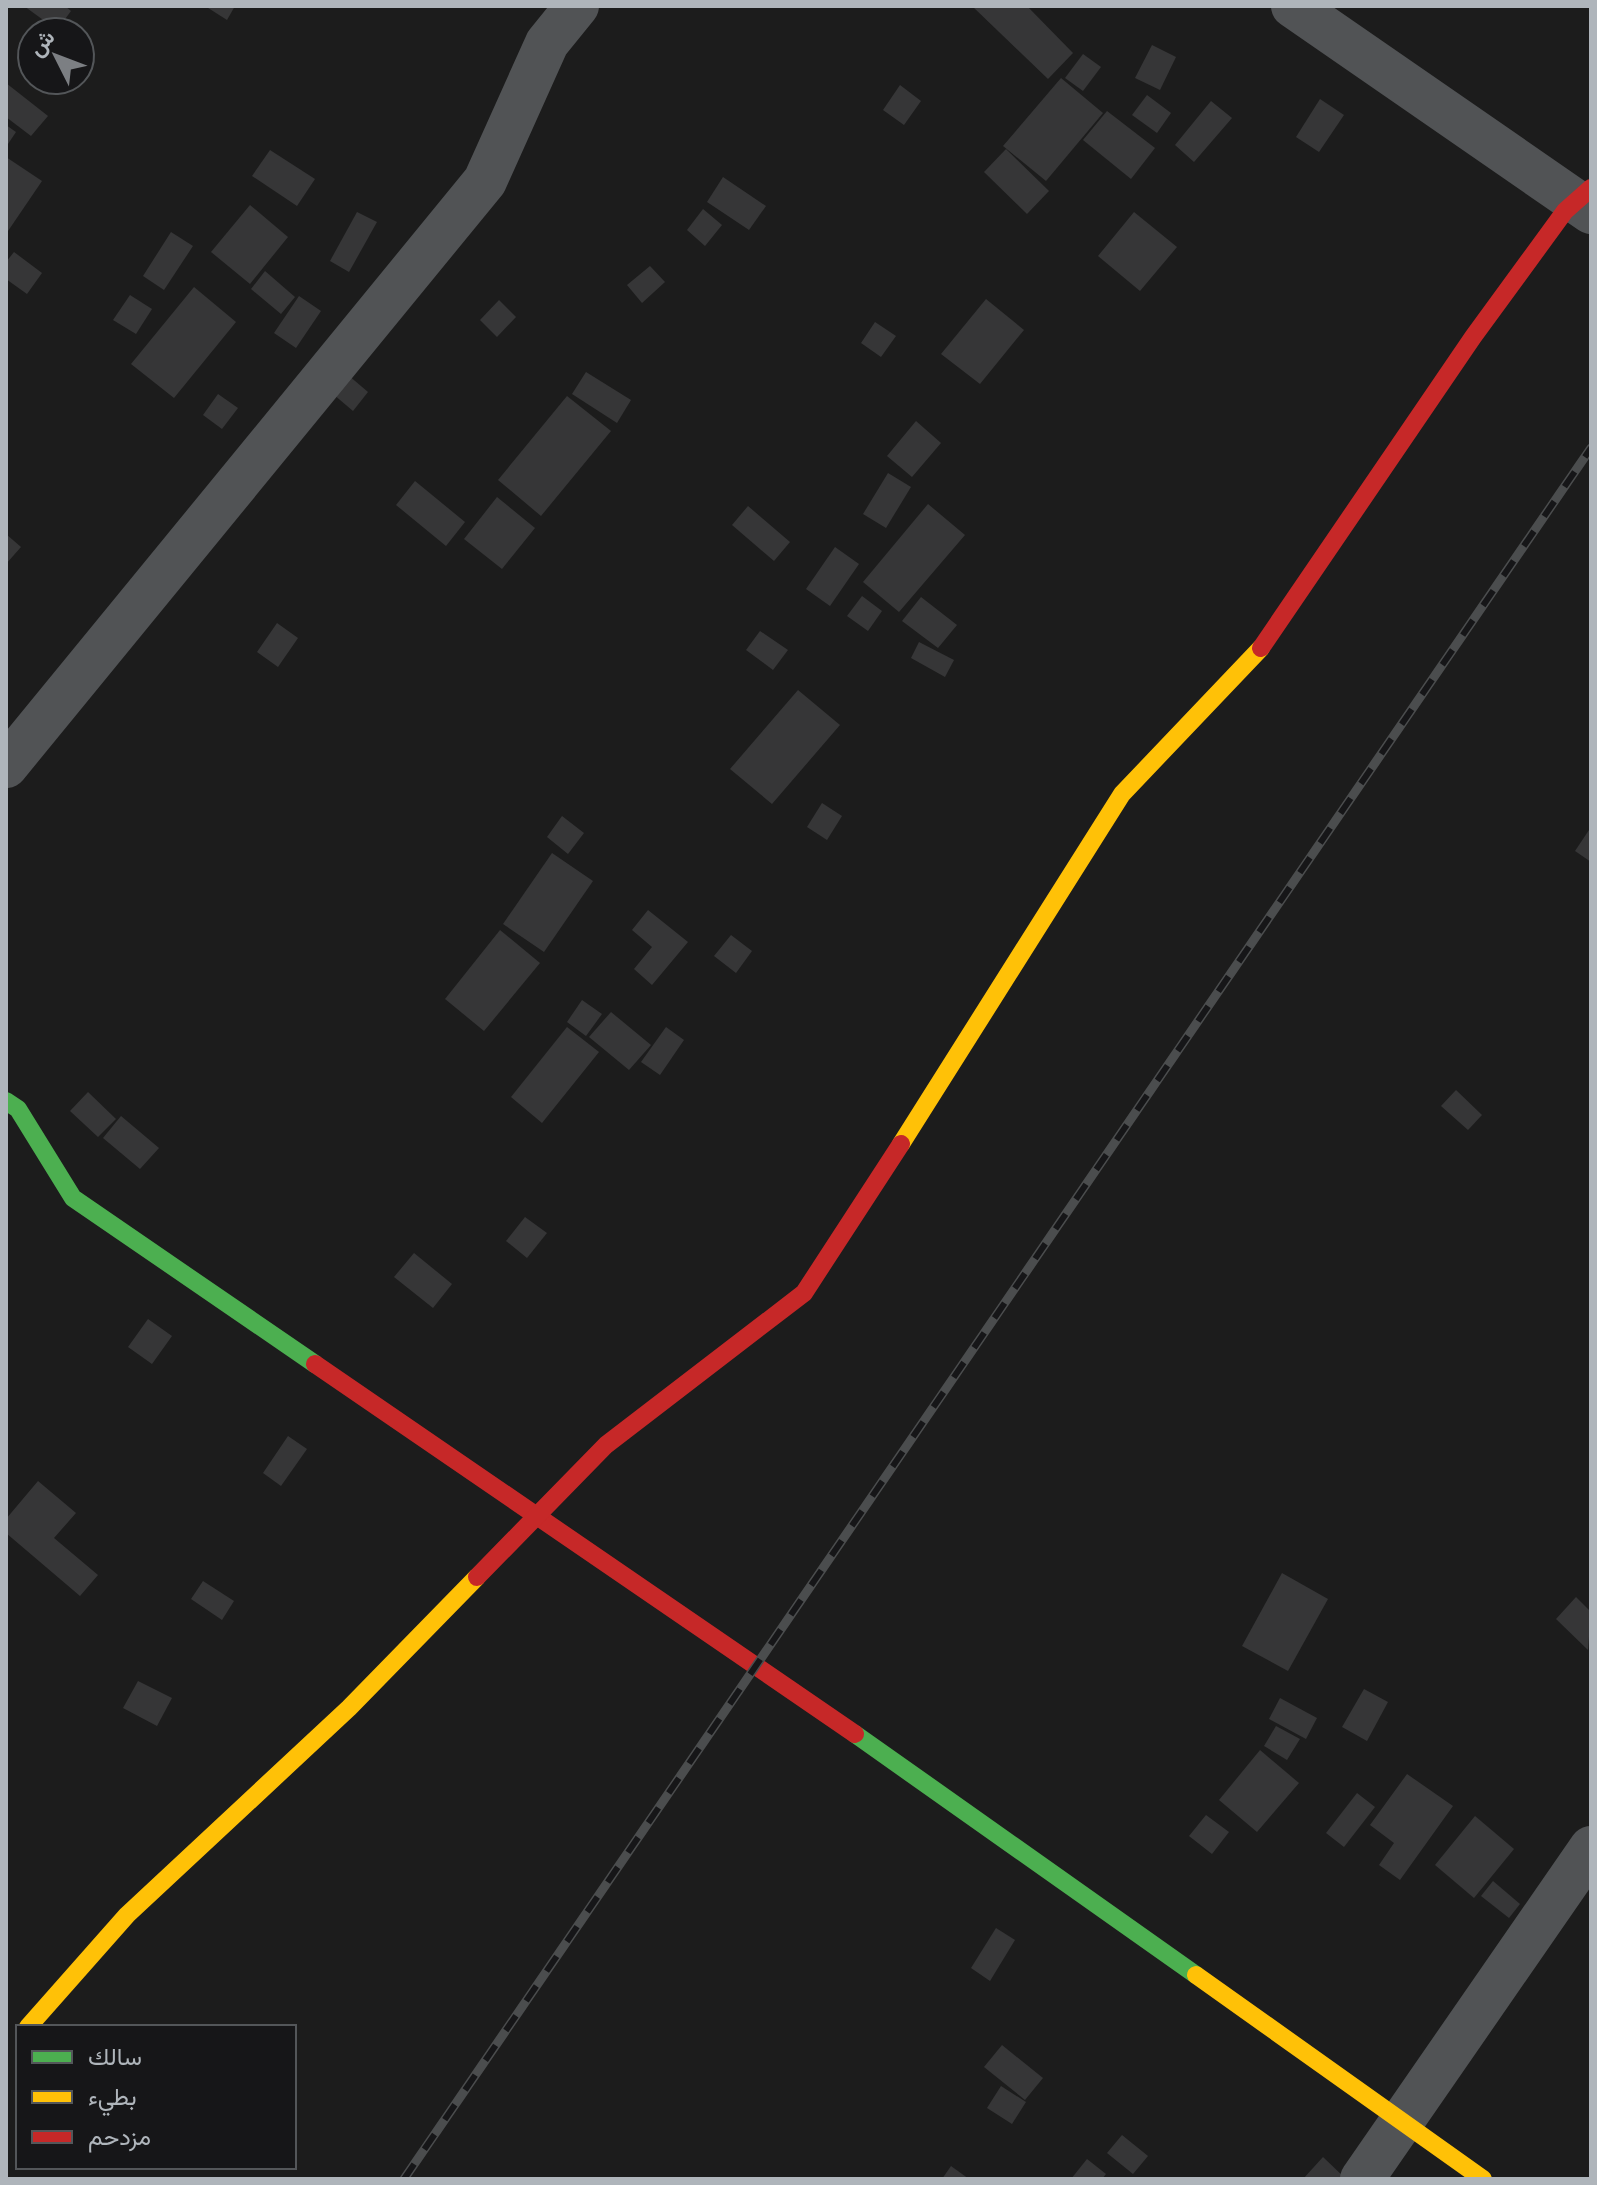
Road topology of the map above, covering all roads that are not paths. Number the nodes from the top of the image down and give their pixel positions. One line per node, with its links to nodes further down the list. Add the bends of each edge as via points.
1 (577, 6): 4 (street, via 547,43 485,181)
2 (1293, 6): 3 (street)
3 (1586, 200): 6 (street, via 1473,337 1251,662 1122,794 804,1293 606,1445)
4 (6, 766)
5 (6, 1101): 6 (street, via 18,1109 73,1198)
6 (537, 1516): 8 (street, via 349,1708 127,1915); 9 (street, via 957,1804)
7 (1591, 1848): 9 (street)
8 (30, 2025)
9 (1402, 2122): 10 (street); 11 (street)
10 (1362, 2179)
11 (1483, 2179)

